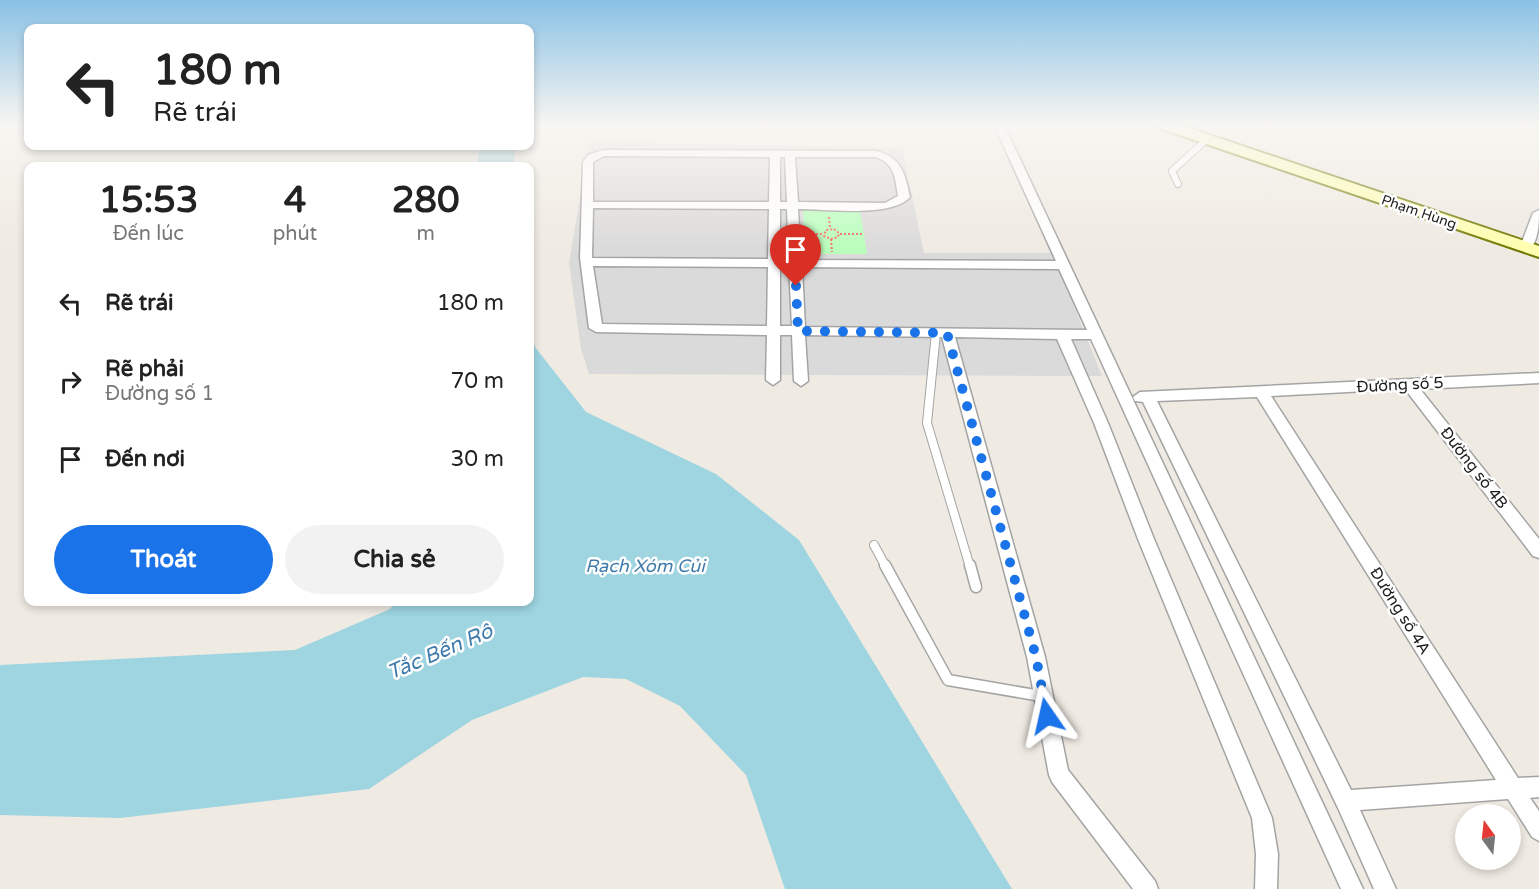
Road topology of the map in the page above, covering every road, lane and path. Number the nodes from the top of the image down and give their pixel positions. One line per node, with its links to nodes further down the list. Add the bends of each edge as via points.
1 (588, 166): 9 (street)
2 (775, 166): 10 (street)
3 (791, 166): 11 (street)
4 (897, 166): 11 (street, via 904,197 897,203)
5 (1018, 166): 19 (street)
6 (1176, 166): 8 (lane, via 1172,171)
7 (1303, 166): 15 (main road, Phạm Hùng)
8 (1178, 184)
9 (587, 205): 10 (street); 16 (street)
10 (775, 206): 11 (street); 17 (street)
11 (793, 206): 18 (street)
12 (1539, 213): 15 (street)
13 (840, 234): 13 (path, via 830,229 823,234 831,239); 14 (path)
14 (861, 234)
15 (1533, 244)
16 (587, 262): 17 (street); 20 (street, via 596,328)
17 (774, 263): 18 (street); 20 (street)
18 (795, 263): 19 (street); 21 (street)
19 (1063, 265): 24 (street)
20 (774, 330): 21 (street); 26 (street)
21 (798, 331): 22 (street); 27 (street)
22 (941, 333): 23 (street); 34 (lane, via 927,423); 35 (street, via 1036,657)
23 (1062, 334): 24 (street); 41 (street, via 1262,818 1267,840)
24 (1096, 335): 30 (street)
25 (1539, 378): 28 (street, Đường số 5)
26 (773, 380)
27 (801, 381)
28 (1408, 385): 29 (street, Đường số 5); 33 (street, Đường số 4B)
29 (1261, 392): 31 (street, Đường số 5); 37 (street, Đường số 4A)
30 (1124, 397): 31 (street, Đường số 5); 42 (street)
31 (1148, 397): 38 (street)
32 (873, 545): 35 (lane, via 948,680)
33 (1539, 551)
34 (976, 587)
35 (1043, 696): 40 (street, via 1059,775)
36 (1539, 787): 37 (street)
37 (1513, 789): 38 (street); 39 (street, Đường số 4A)
38 (1345, 801): 43 (street)
39 (1539, 830)
40 (1147, 889)
41 (1266, 889)
42 (1352, 889)
43 (1385, 889)

